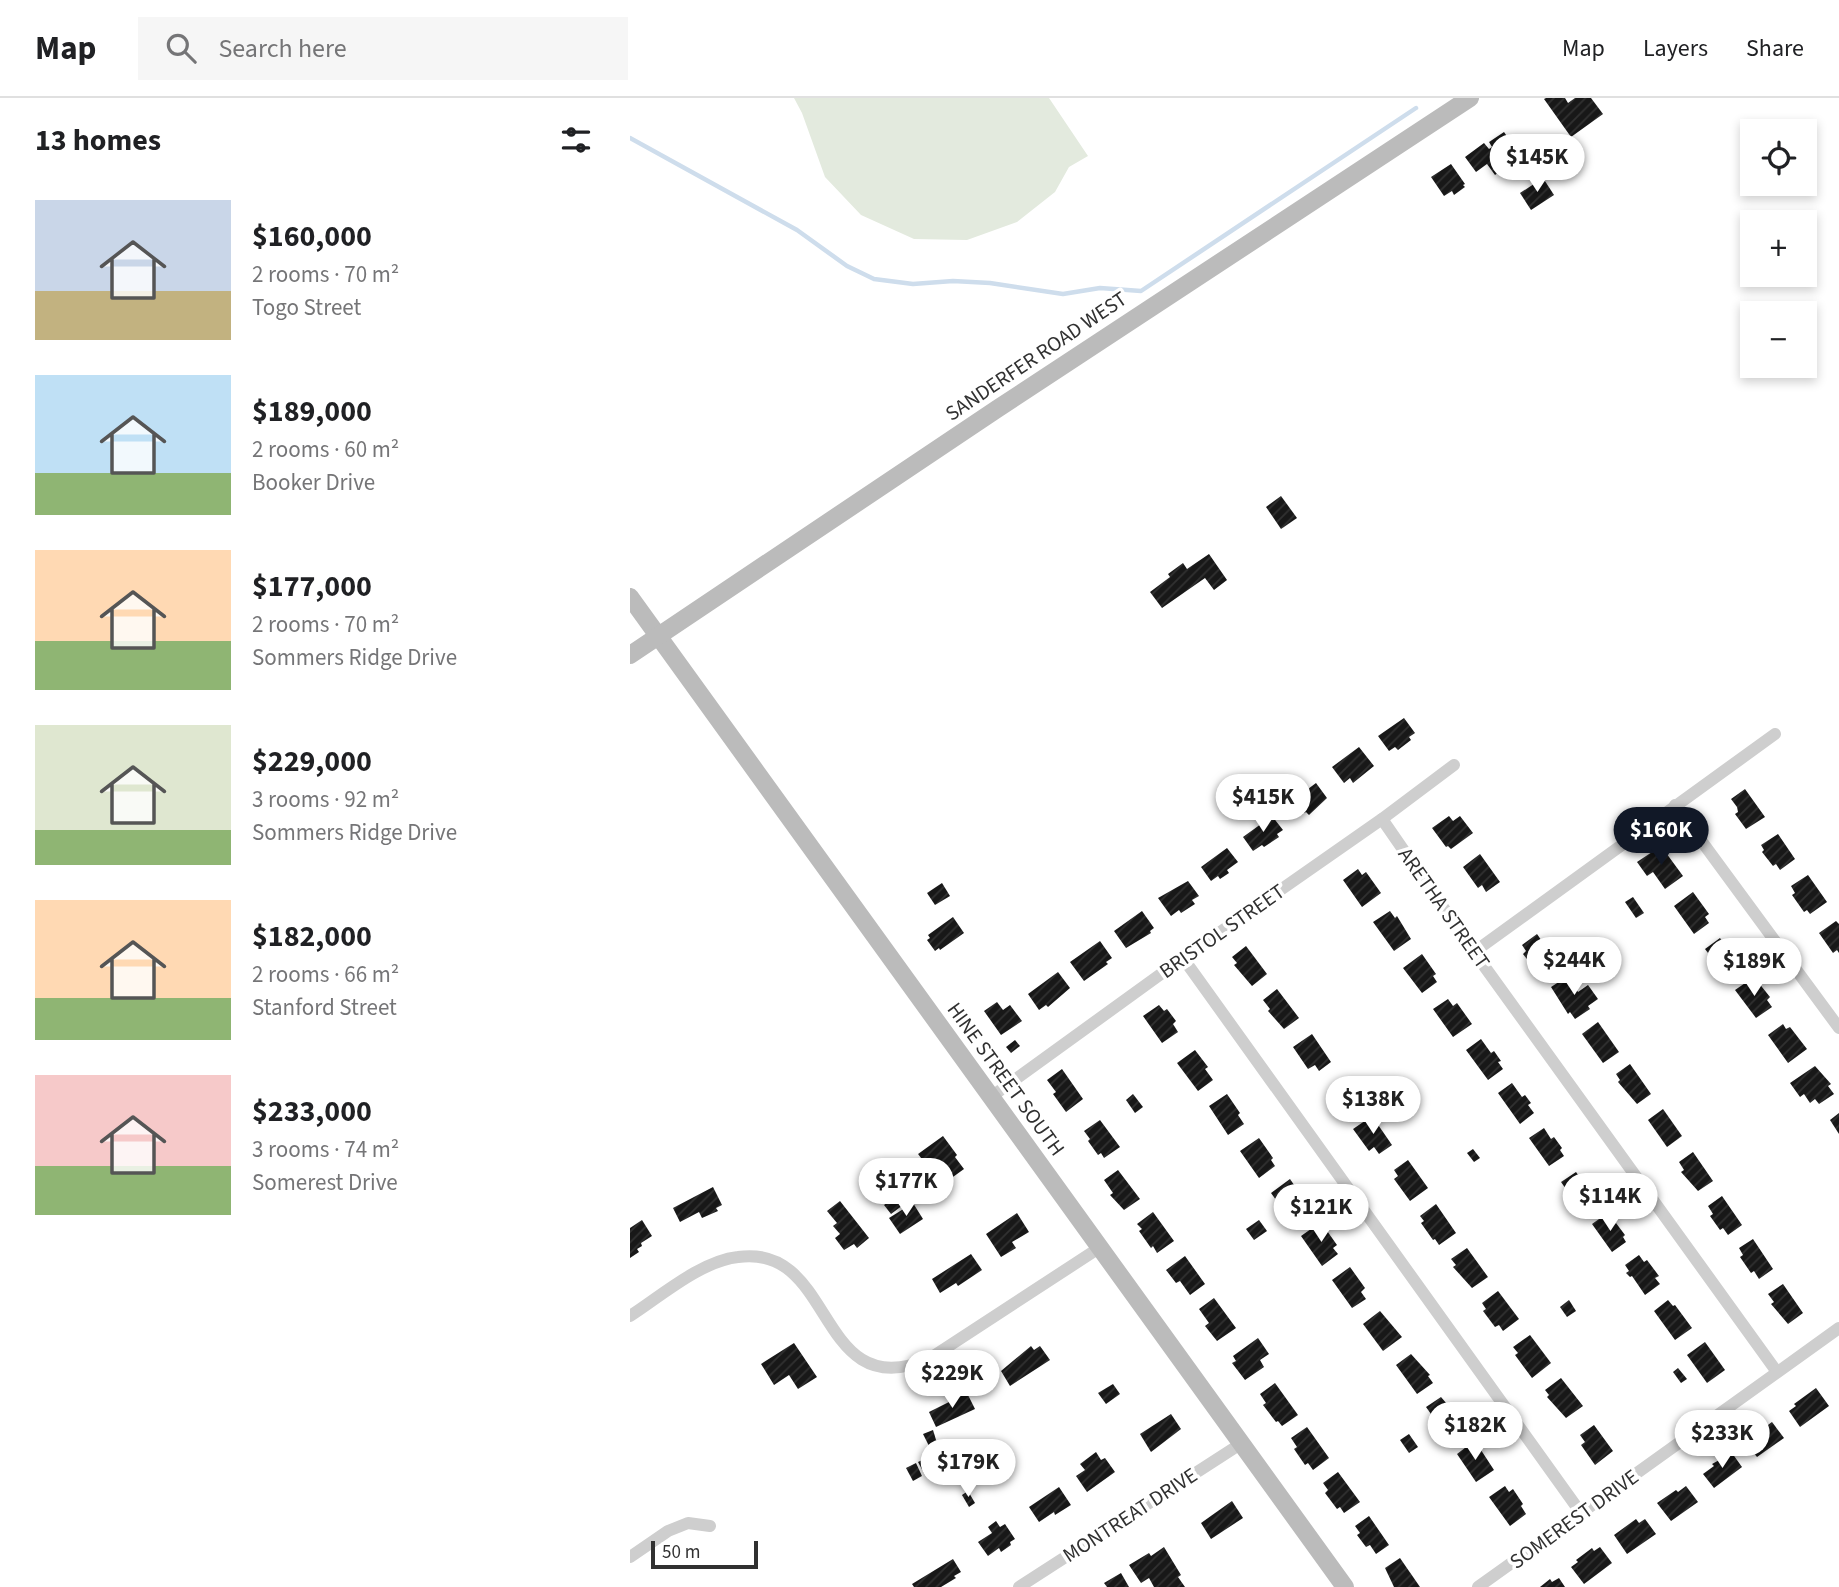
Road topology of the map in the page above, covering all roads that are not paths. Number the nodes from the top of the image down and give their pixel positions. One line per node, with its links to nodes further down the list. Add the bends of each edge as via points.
1 (1470, 98): 3 (street, SANDERFER ROAD WEST)
2 (630, 597): 3 (street, HINE STREET SOUTH)
3 (657, 636): 4 (street, SANDERFER ROAD WEST); 12 (street, HINE STREET SOUTH)
4 (630, 654)
5 (1775, 734): 7 (street)
6 (1454, 765): 8 (street, BRISTOL STREET)
7 (1675, 805): 9 (street); 11 (street)
8 (1382, 819): 9 (street, ARETHA STREET); 10 (street, BRISTOL STREET)
9 (1474, 952): 16 (street, ARETHA STREET)
10 (1183, 958): 12 (street, BRISTOL STREET); 18 (street)
11 (1839, 1028)
12 (991, 1097): 13 (street, HINE STREET SOUTH)
13 (1098, 1248): 14 (street, via 913,1366 877,1367 847,1350 810,1291 770,1259 736,1257 703,1268); 17 (street, HINE STREET SOUTH)
14 (630, 1315)
15 (1839, 1328): 16 (street, SOMEREST DRIVE)
16 (1777, 1372): 18 (street, SOMEREST DRIVE)
17 (1242, 1443): 21 (street, MONTREAT DRIVE); 22 (street, HINE STREET SOUTH)
18 (1581, 1513): 23 (street, SOMEREST DRIVE)
19 (710, 1526): 20 (street, via 688,1523)
20 (630, 1556)
21 (1019, 1587)
22 (1345, 1587)
23 (1478, 1587)

